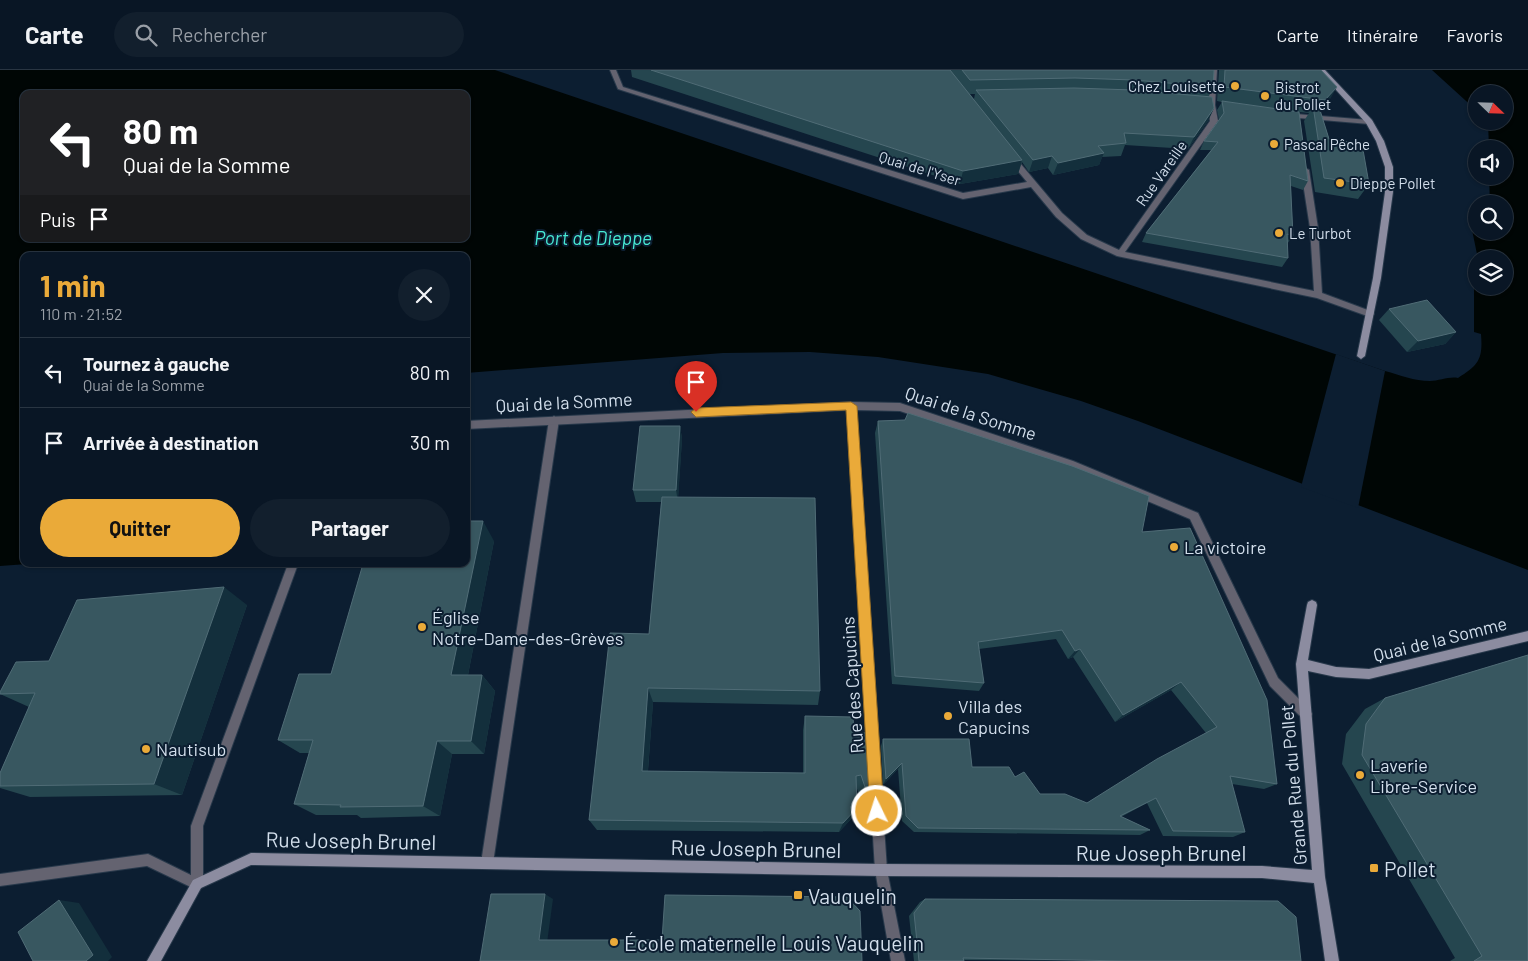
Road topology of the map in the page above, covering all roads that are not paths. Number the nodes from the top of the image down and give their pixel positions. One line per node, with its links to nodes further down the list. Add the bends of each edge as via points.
1 (613, 70): 12 (street, Quai de l'Yser, via 620,88 962,196)
2 (1214, 70): 4 (street, Rue Vareille)
3 (1321, 70): 8 (main road)
4 (1207, 105): 5 (street); 13 (street, Rue Vareille, via 1214,121)
5 (1220, 106)
6 (1279, 114): 7 (street)
7 (1298, 117): 8 (street); 9 (street)
8 (1369, 122): 15 (main road, via 1389,167 1389,192)
9 (1299, 126)
10 (1009, 156): 12 (street)
11 (1304, 163): 14 (street, via 1314,228)
12 (1032, 184): 13 (street, via 1084,237)
13 (1120, 254): 14 (street)
14 (1318, 295): 15 (street)
15 (1370, 314): 16 (main road)
16 (1361, 356)
17 (851, 406): 18 (street, Quai de la Somme); 24 (street, Quai de la Somme, via 900,407 1070,464 1194,516 1274,682); 26 (street, Rue des Capucins)
18 (554, 420): 19 (street, Quai de la Somme); 25 (street)
19 (470, 425)
20 (292, 567): 29 (street, via 198,826)
21 (1312, 605): 23 (main road, Grande Rue du Pollet)
22 (1528, 636): 23 (main road, Quai de la Somme, via 1369,674 1336,672)
23 (1302, 664): 24 (main road, Grande Rue du Pollet)
24 (1306, 714): 27 (main road, Grande Rue du Pollet)
25 (487, 863): 26 (main road, Rue Joseph Brunel); 29 (main road, Rue Joseph Brunel, via 251,859)
26 (881, 870): 27 (main road, Rue Joseph Brunel, via 1262,872); 31 (street, Rue des Capucins)
27 (1319, 877): 32 (main road, Grande Rue du Pollet)
28 (0, 880): 29 (street, via 148,860)
29 (197, 884): 30 (main road)
30 (154, 961)
31 (898, 961)
32 (1332, 961)

